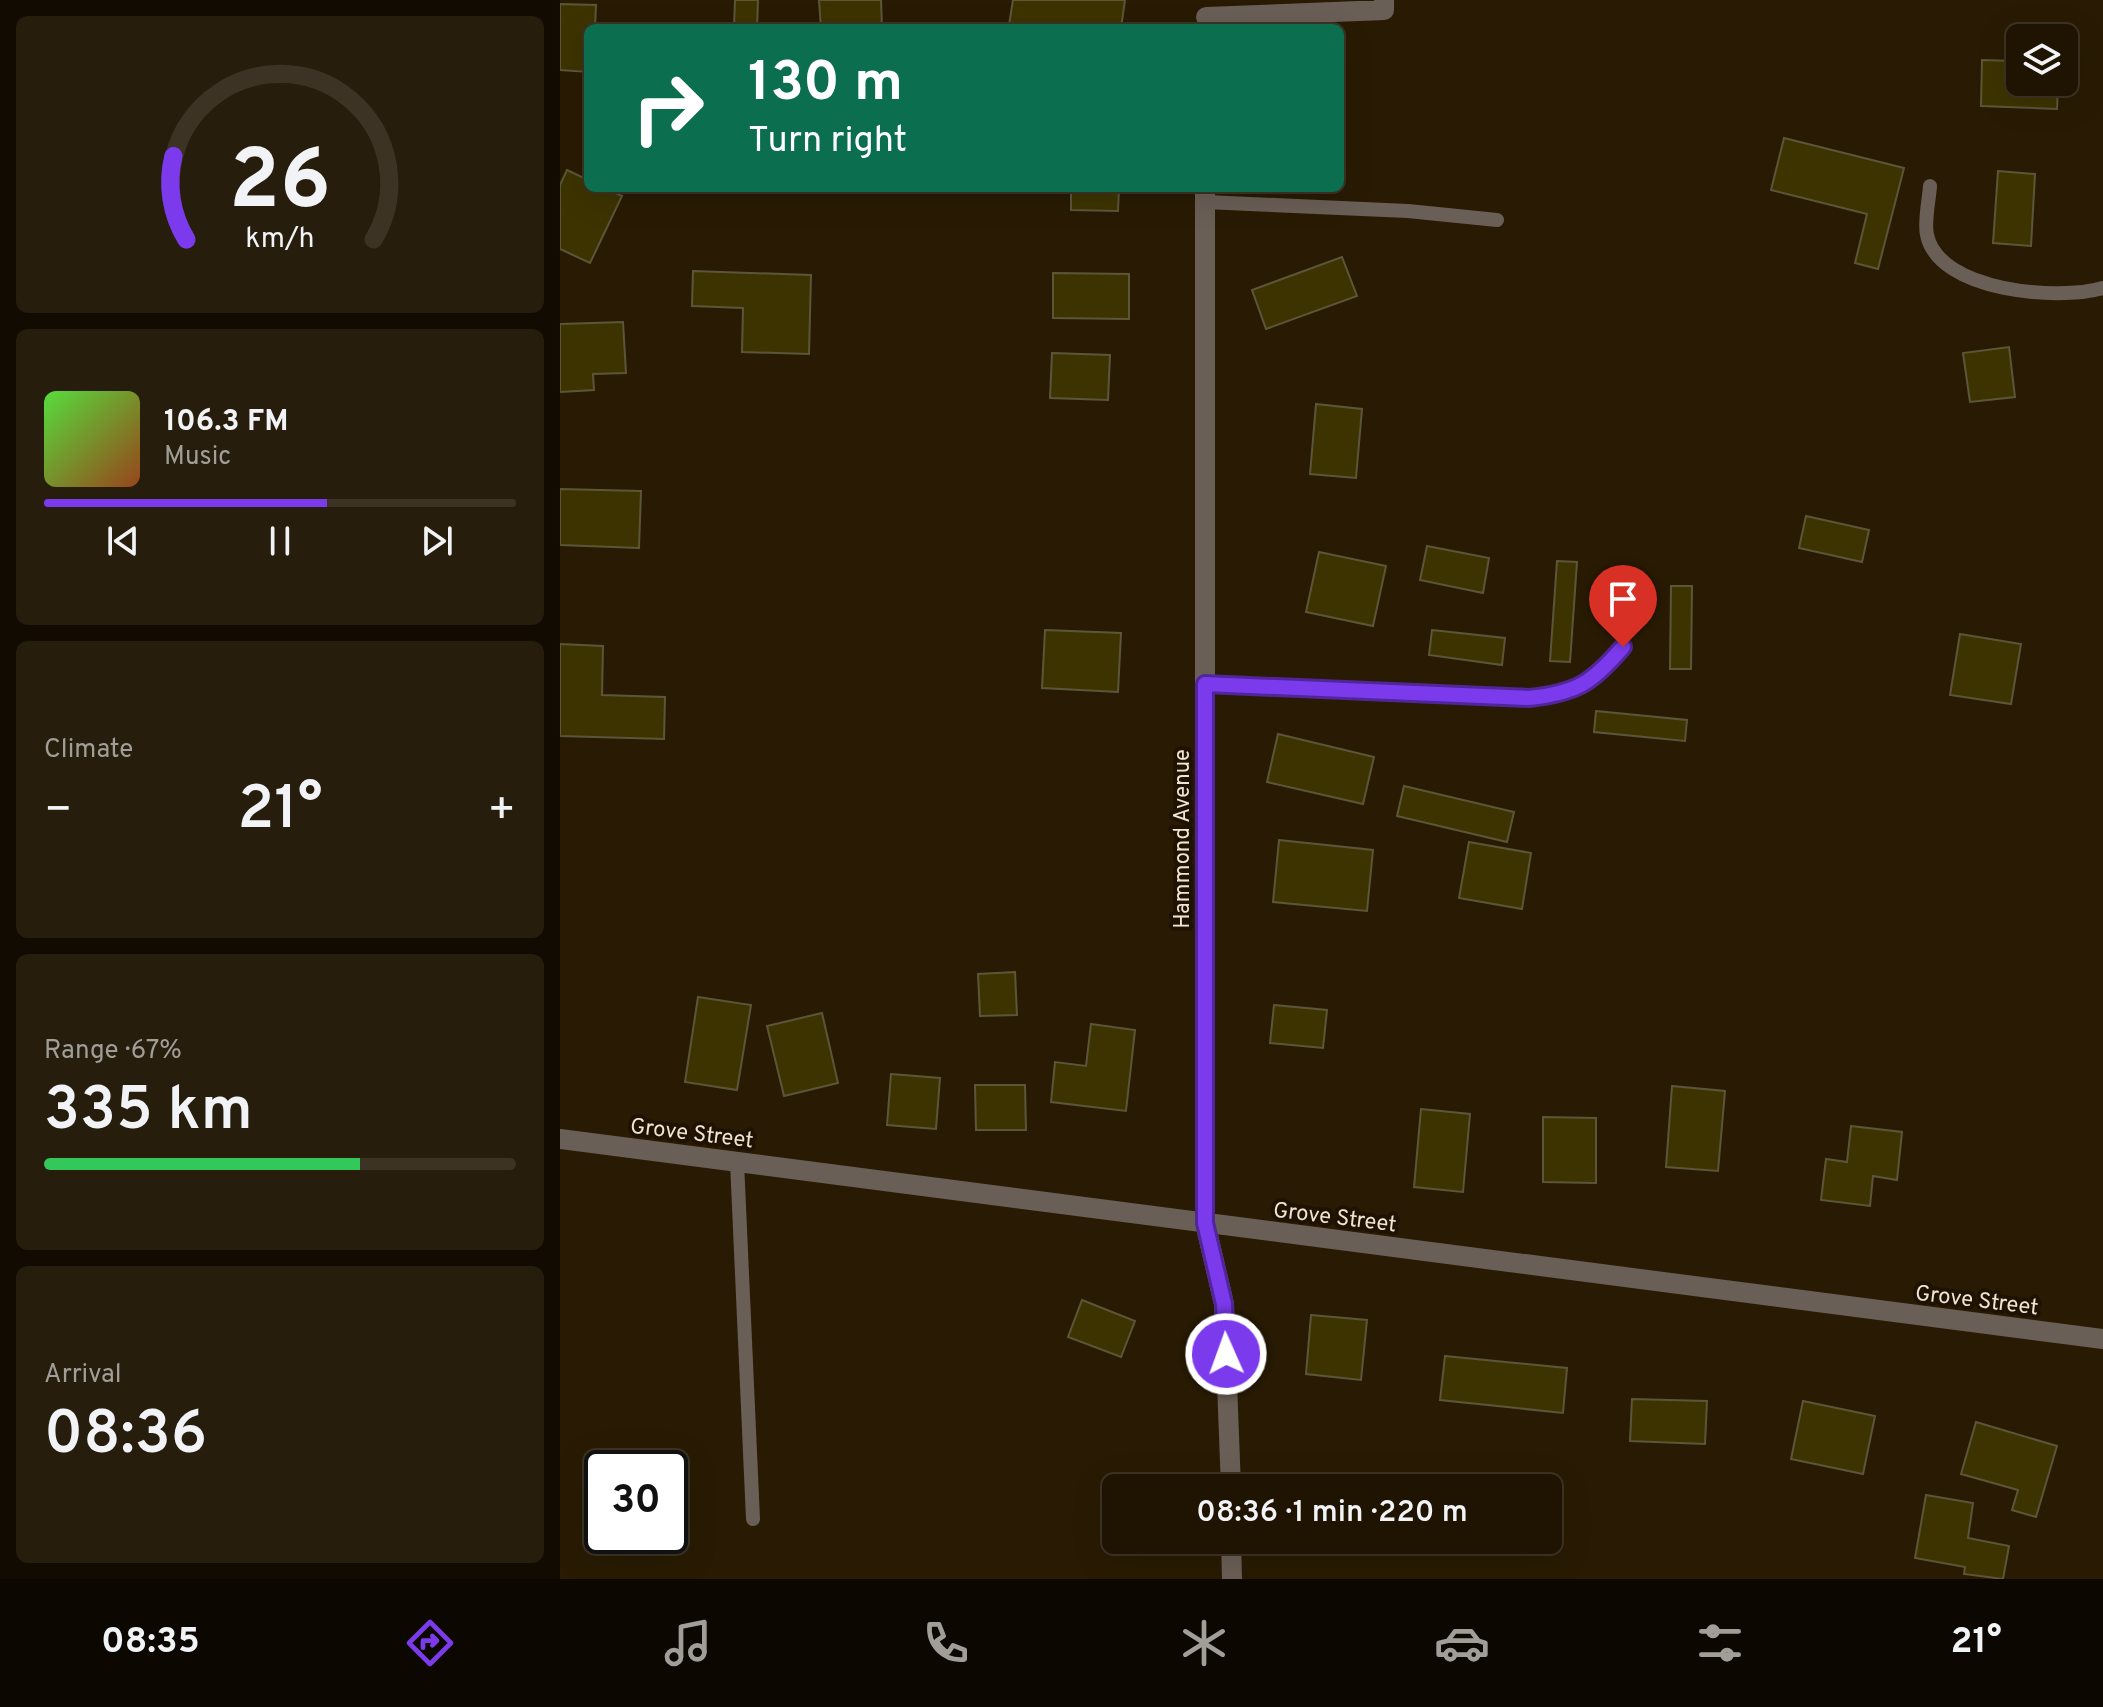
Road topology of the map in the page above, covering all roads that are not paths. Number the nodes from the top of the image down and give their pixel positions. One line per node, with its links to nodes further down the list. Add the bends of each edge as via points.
1 (1384, 0): 2 (street, via 1384,10)
2 (1206, 15)
3 (1930, 186): 6 (lane, via 1927,236 1942,261 1975,280 2025,292 2083,294)
4 (1205, 195): 5 (lane); 8 (street, Hammond Avenue)
5 (1497, 220)
6 (2103, 288)
7 (1623, 647): 8 (lane, via 1605,669 1580,686 1529,698)
8 (1205, 684): 11 (street, Hammond Avenue)
9 (560, 1139): 10 (street, Grove Street)
10 (737, 1162): 11 (street, Grove Street); 14 (lane)
11 (1205, 1223): 12 (street, Grove Street); 13 (street, Hammond Avenue, via 1224,1304)
12 (2103, 1339)
13 (1230, 1474)
14 (753, 1519)
15 (1231, 1554): 16 (street)
16 (1232, 1579)

